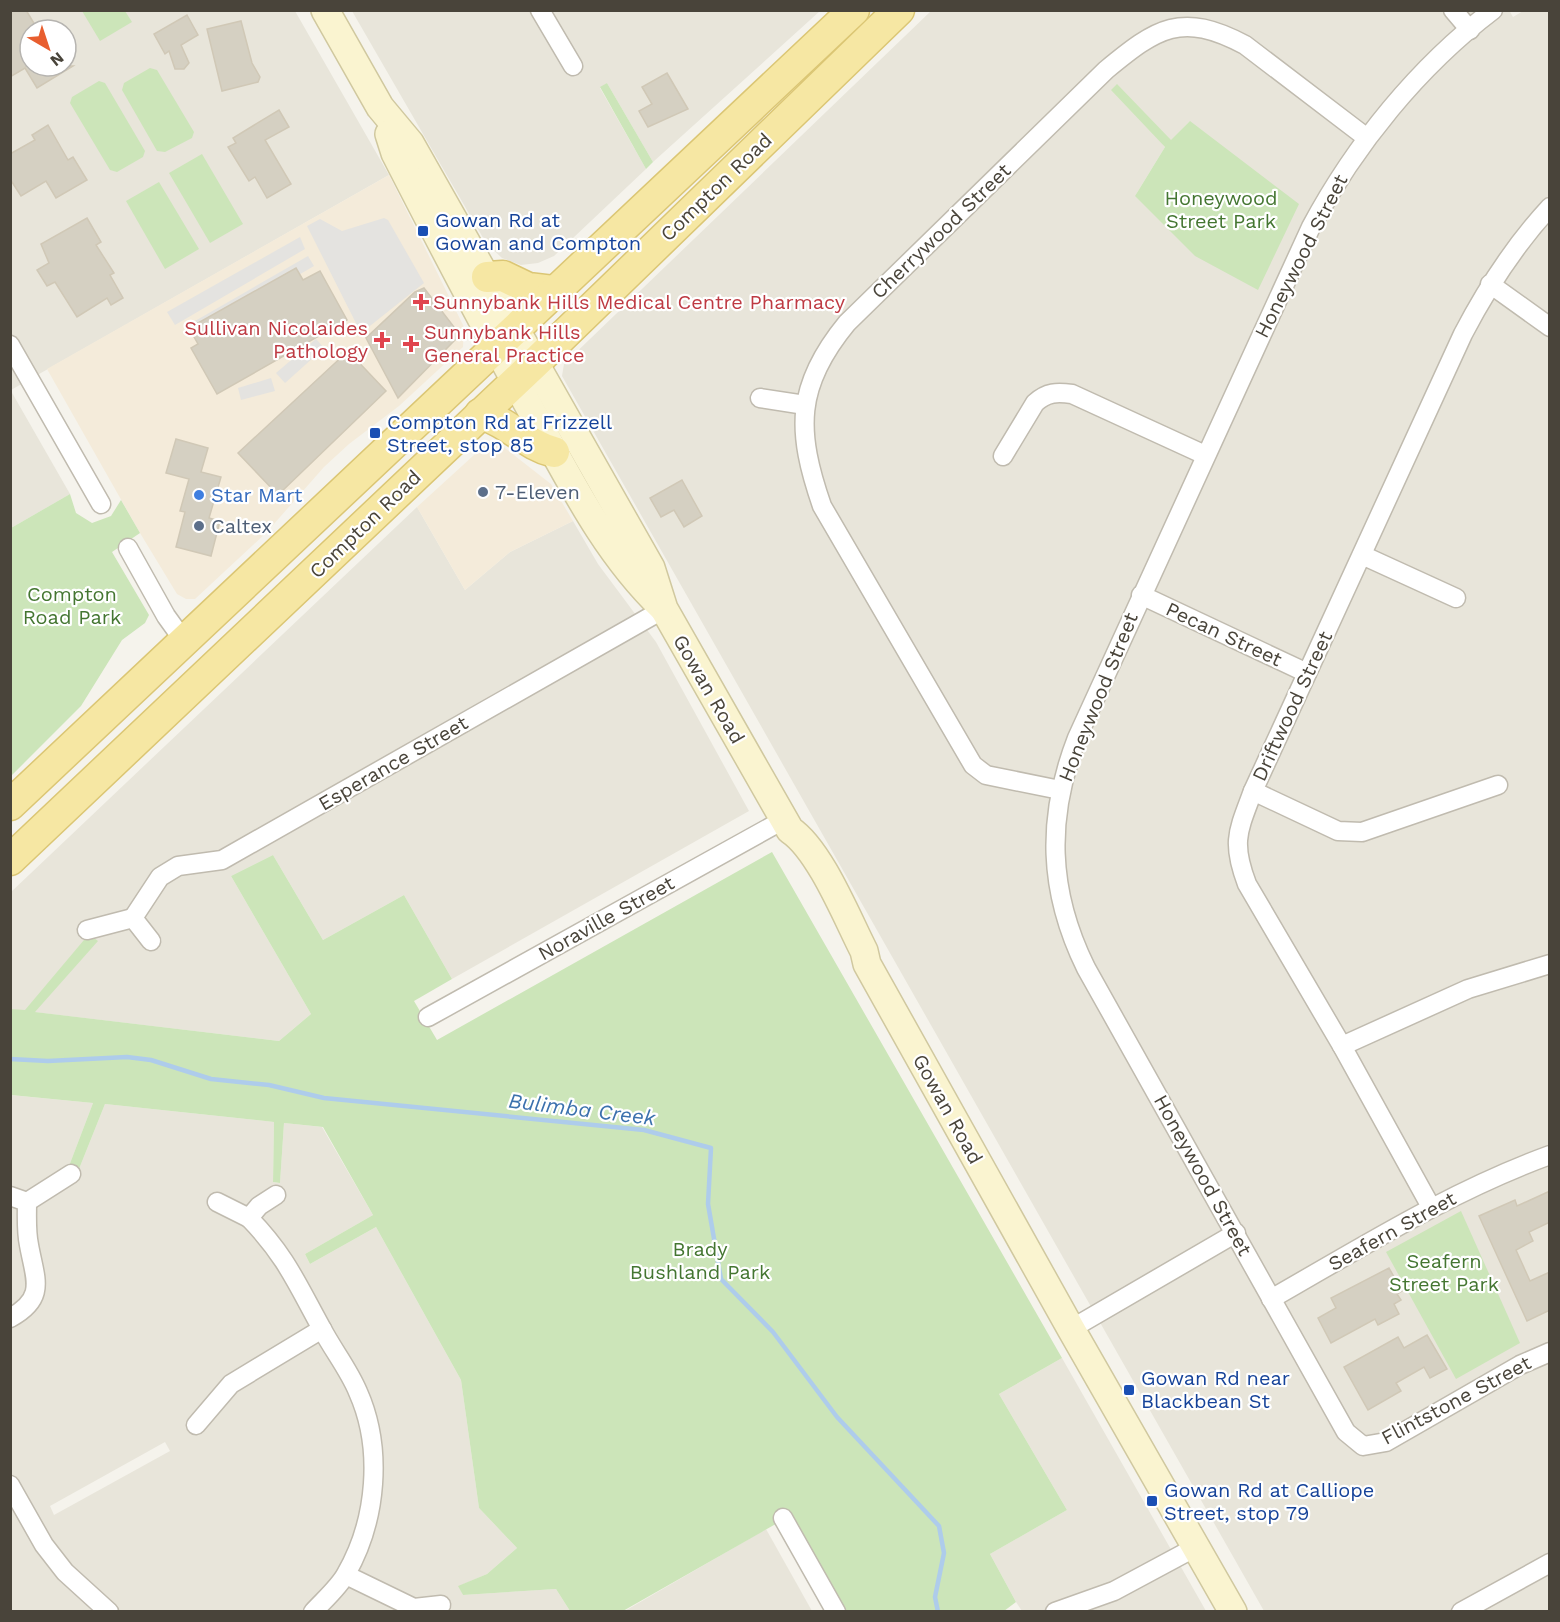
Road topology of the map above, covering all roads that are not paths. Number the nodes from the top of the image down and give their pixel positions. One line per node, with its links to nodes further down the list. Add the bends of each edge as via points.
1 (325, 10): 10 (main road, Gowan Road)
2 (540, 10): 9 (street)
3 (854, 10): 15 (main road, Compton Road)
4 (899, 10): 19 (main road, Compton Road)
5 (1453, 10): 8 (street)
6 (1493, 10): 8 (street, Honeywood Street)
7 (1195, 18): 11 (street, Cherrywood Street, via 1245,45); 21 (street, Cherrywood Street, via 1145,38 1106,70 847,323 825,348)
8 (1470, 30): 11 (street, Honeywood Street, via 1416,82)
9 (573, 66)
10 (380, 107): 13 (main road, Gowan Road, via 410,143); 17 (main road, Gowan Road, via 395,153)
11 (1367, 138): 24 (street, Honeywood Street, via 1311,227)
12 (1550, 207): 14 (street, Driftwood Street)
13 (487, 278): 15 (main road, via 503,276 528,288); 17 (main road, Gowan Road)
14 (1490, 284): 16 (street); 28 (street, Driftwood Street, via 1463,334)
15 (553, 291): 17 (main road, Compton Road)
16 (1550, 327)
17 (505, 337): 19 (main road, Gowan Road); 32 (main road, Compton Road)
18 (10, 345): 26 (street)
19 (525, 372): 22 (main road, Compton Road); 23 (main road, Gowan Road); 31 (main road, Gowan Road, via 651,568)
20 (760, 398): 21 (street)
21 (805, 405): 35 (street, Cherrywood Street, via 809,469 822,506 967,757 986,775)
22 (480, 414): 23 (main road, via 507,424 536,448); 39 (main road, Compton Road)
23 (554, 452): 31 (main road, Gowan Road, via 601,533 634,580)
24 (1205, 455): 25 (street, via 1060,392 1050,393 1035,403); 29 (street, Honeywood Street)
25 (1003, 456)
26 (101, 504)
27 (128, 548): 32 (street)
28 (1362, 555): 30 (street); 33 (street, Driftwood Street)
29 (1141, 595): 33 (street, Pecan Street); 35 (street, Honeywood Street, via 1077,738)
30 (1456, 598)
31 (664, 609): 38 (main road, Gowan Road); 40 (street, Esperance Street, via 222,860 178,866 160,877)
32 (184, 641): 37 (main road, Compton Road)
33 (1307, 673): 36 (street, Driftwood Street)
34 (1498, 785): 36 (street, via 1362,832 1338,831)
35 (1060, 790): 53 (street, Honeywood Street, via 1055,861 1067,923 1077,949)
36 (1253, 791): 45 (street, Driftwood Street, via 1238,832 1237,858 1247,884)
37 (10, 805)
38 (787, 825): 44 (street, Noraville Street); 57 (main road, Gowan Road, via 804,839 818,862 867,964)
39 (10, 860)
40 (133, 918): 41 (street); 42 (street)
41 (87, 930)
42 (151, 941)
43 (1550, 964): 45 (street, via 1468,989)
44 (428, 1017)
45 (1342, 1046): 51 (street, Driftwood Street)
46 (1550, 1155): 51 (street, Seafern Street)
47 (71, 1174): 49 (street)
48 (276, 1195): 52 (street)
49 (19, 1199): 55 (street, via 37,1285 34,1299 24,1311)
50 (217, 1202): 52 (street)
51 (1431, 1207): 54 (street, Seafern Street)
52 (249, 1218): 56 (street, via 291,1269)
53 (1236, 1233): 54 (street, Honeywood Street); 57 (street)
54 (1271, 1299): 60 (street, Honeywood Street, via 1346,1432)
55 (10, 1318)
56 (322, 1329): 59 (street, via 231,1384); 66 (street, via 358,1392 371,1433 374,1473 369,1509)
57 (1071, 1329): 64 (main road, Gowan Road)
58 (1550, 1352): 60 (street, Flintstone Street, via 1520,1365 1386,1442)
59 (196, 1425)
60 (1363, 1446)
61 (10, 1485): 62 (street)
62 (17, 1513): 68 (street, via 65,1572)
63 (783, 1518): 70 (street)
64 (1196, 1547): 71 (street, via 1114,1591); 72 (main road, Gowan Road)
65 (1550, 1563): 73 (street)
66 (346, 1575): 67 (street, via 414,1608); 69 (street)
67 (441, 1605)
68 (109, 1611)
69 (313, 1611)
70 (836, 1611)
71 (1055, 1611)
72 (1233, 1611)
73 (1461, 1611)

